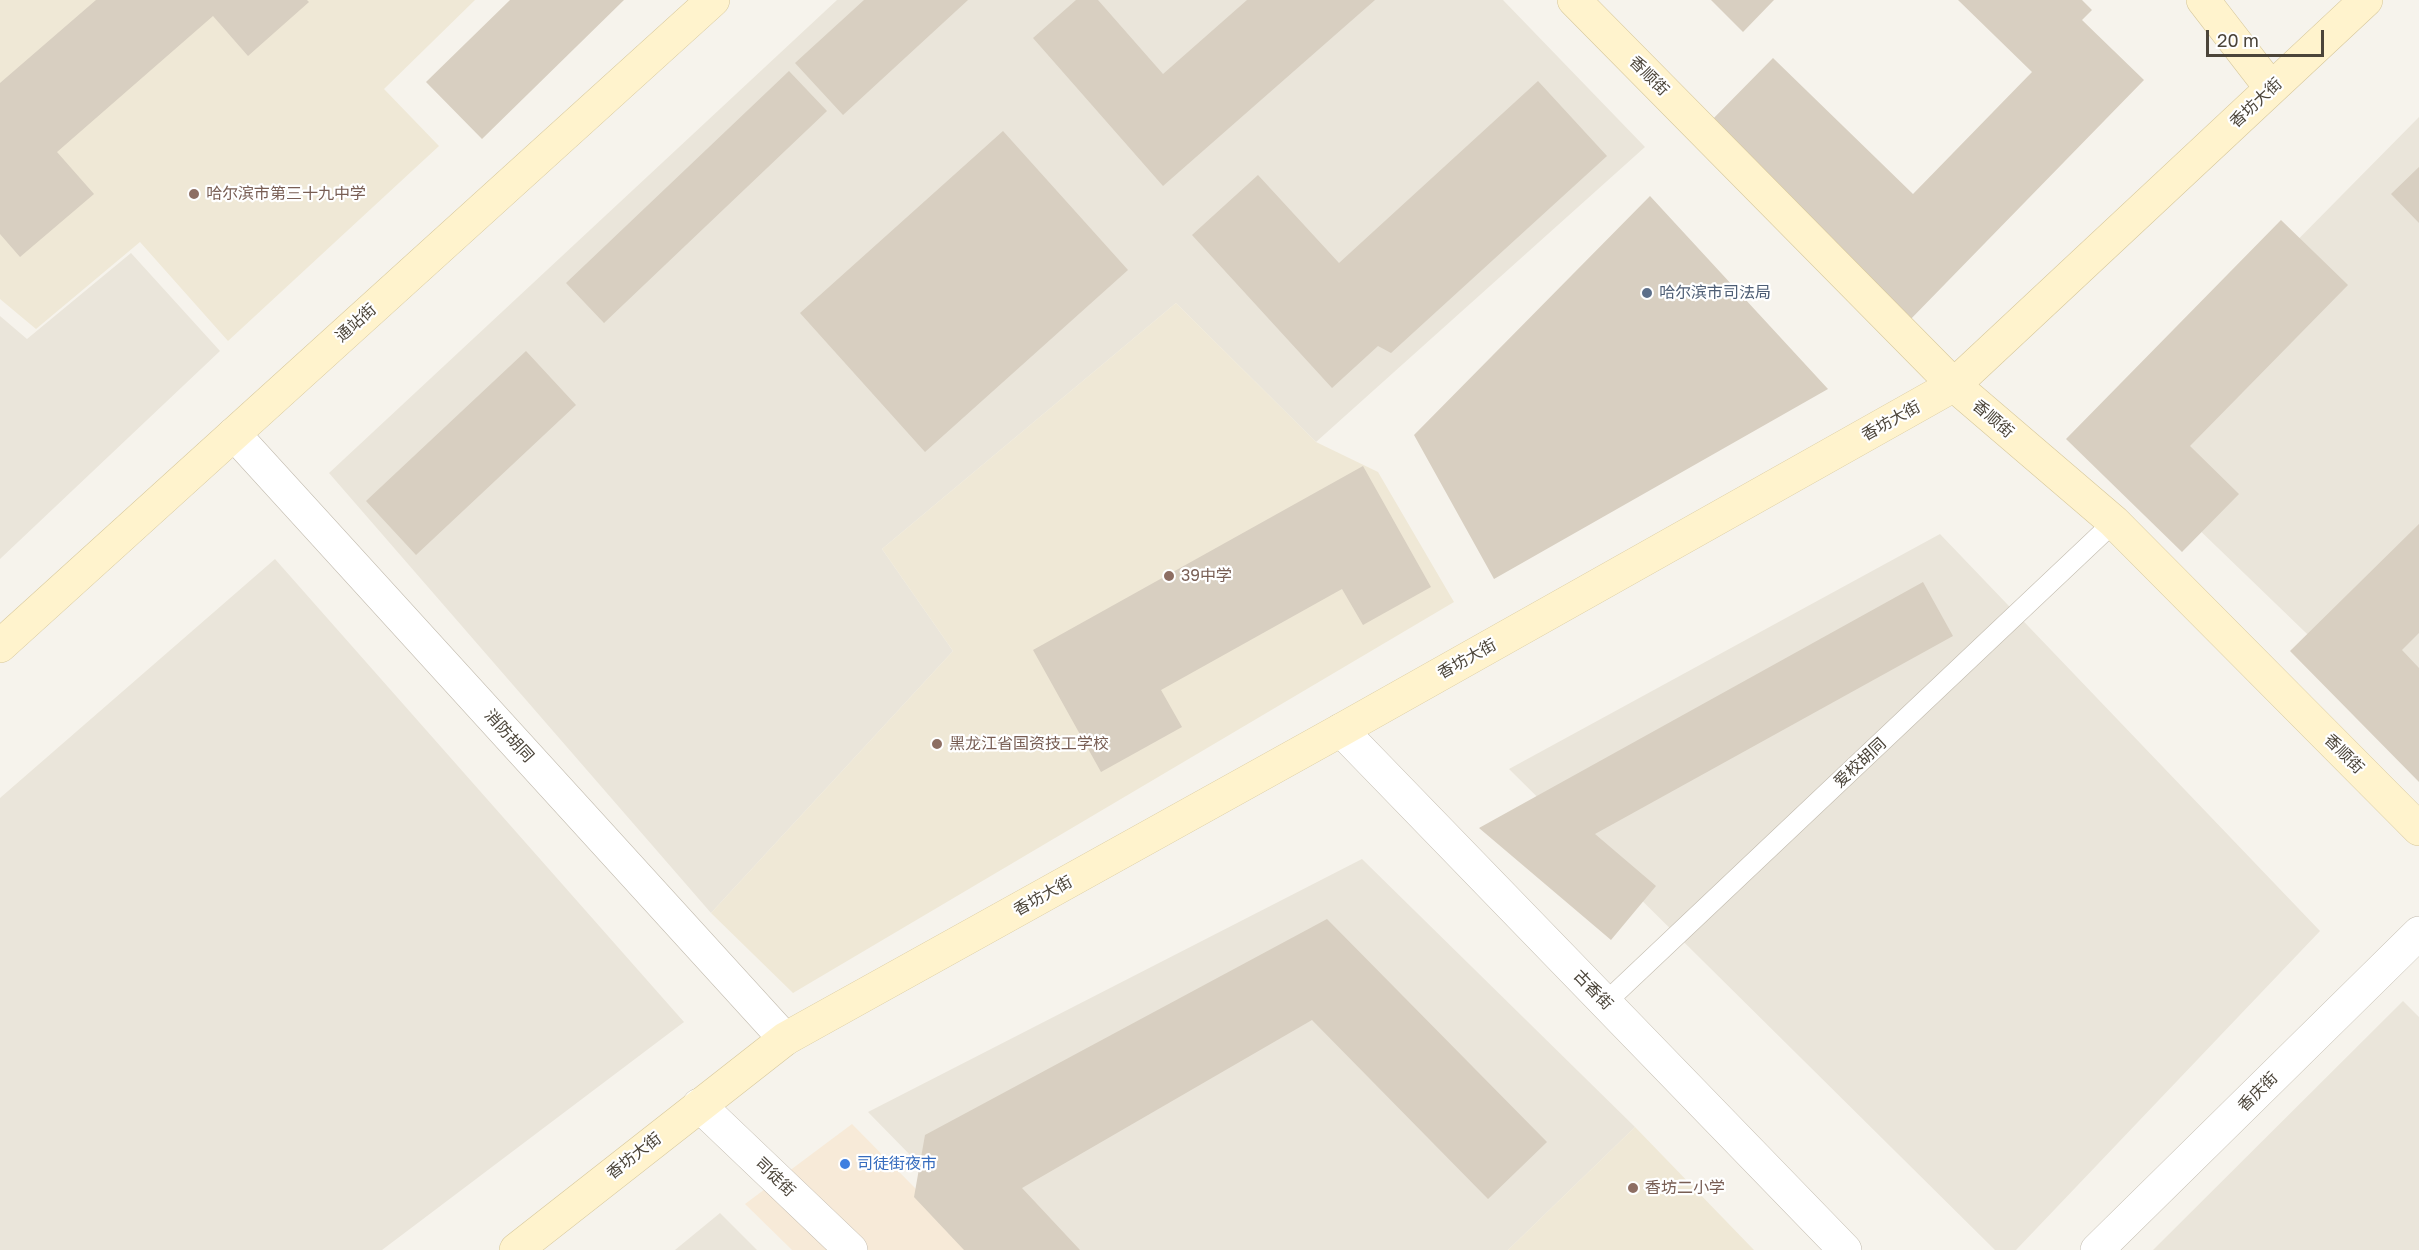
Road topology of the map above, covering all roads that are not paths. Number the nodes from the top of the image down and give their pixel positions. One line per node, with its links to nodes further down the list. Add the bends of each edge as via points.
1 (713, 0): 7 (street, 通站街)
2 (1574, 0): 6 (street, 香顺街)
3 (2203, 0): 5 (street)
4 (2366, 0): 5 (street, 香坊大街)
5 (2271, 88): 6 (street, 香坊大街)
6 (1954, 386): 8 (street, 香顺街); 10 (street, 香坊大街)
7 (234, 434): 9 (street, 通站街); 14 (street, 消防胡同)
8 (2114, 522): 11 (street, 香顺街); 13 (lane, 爱校胡同)
9 (0, 646)
10 (1341, 730): 13 (street, 古香街); 14 (street, 香坊大街)
11 (2419, 829)
12 (2419, 933): 19 (street, 香庆街)
13 (1605, 1003): 18 (street, 古香街)
14 (785, 1039): 15 (street, 香坊大街)
15 (699, 1105): 16 (street, 香坊大街); 17 (street, 司徒街)
16 (516, 1250)
17 (851, 1250)
18 (1845, 1250)
19 (2097, 1250)

